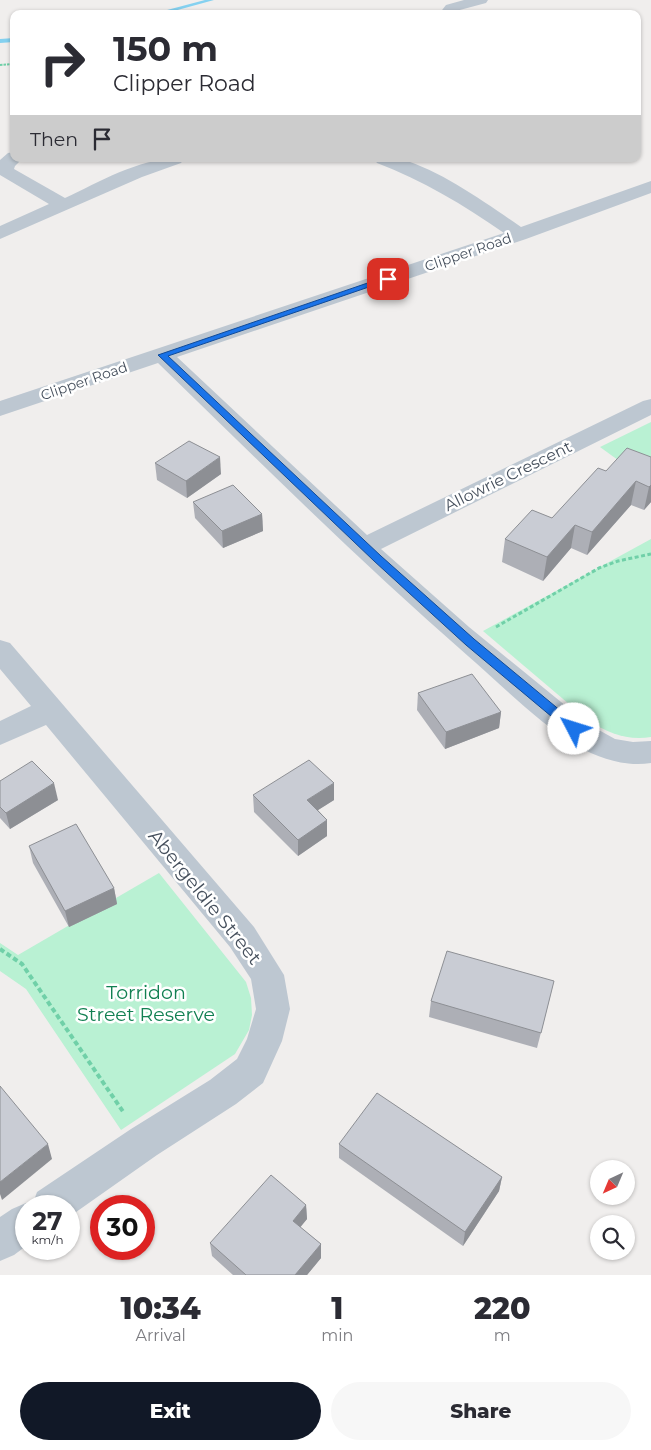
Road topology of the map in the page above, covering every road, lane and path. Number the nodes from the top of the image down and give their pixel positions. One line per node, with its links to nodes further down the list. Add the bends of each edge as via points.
1 (481, 0): 2 (street)
2 (449, 10)
3 (9, 157): 7 (street, via 4,169 8,173)
4 (166, 162): 7 (street)
5 (392, 162): 9 (street, via 444,185)
6 (651, 187): 9 (street, Clipper Road, via 583,214)
7 (64, 205): 8 (street)
8 (0, 232)
9 (519, 234): 10 (street, Clipper Road)
10 (162, 355): 12 (street, Clipper Road); 13 (street)
11 (651, 406): 13 (street, Allowrie Crescent)
12 (0, 409)
13 (364, 547): 15 (street)
14 (651, 554): 15 (path, via 599,568)
15 (470, 642): 19 (street, via 574,729 603,746 636,755)
16 (0, 650): 17 (street, Abergeldie Street)
17 (50, 710): 18 (street); 21 (street, Abergeldie Street, via 242,937 267,975 273,1008 264,1041 250,1071)
18 (0, 734)
19 (651, 752)
20 (0, 949): 21 (path, via 22,964)
21 (144, 1142): 22 (street, Abergeldie Street)
22 (67, 1195)
23 (15, 1231): 24 (street)
24 (0, 1241)

